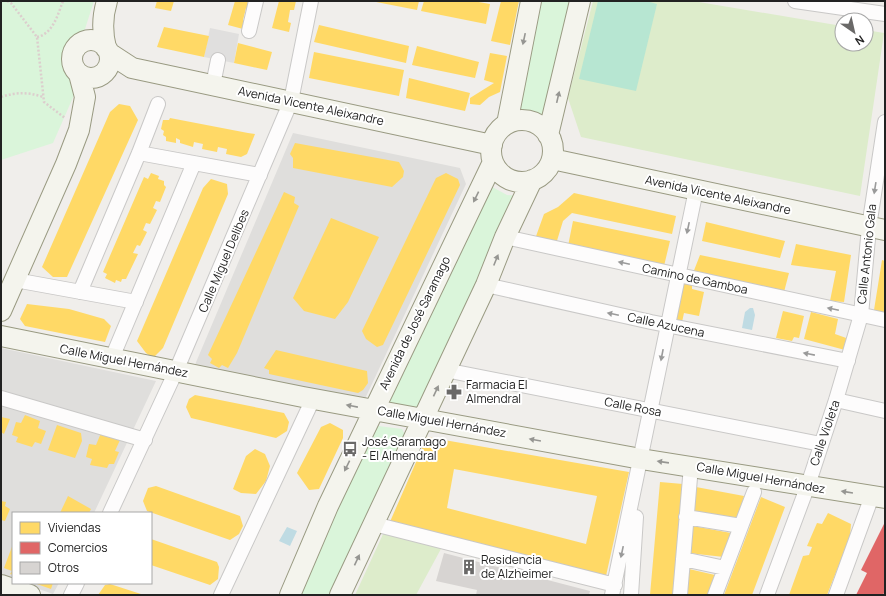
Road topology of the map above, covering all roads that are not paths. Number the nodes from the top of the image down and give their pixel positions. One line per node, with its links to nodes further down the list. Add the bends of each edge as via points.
1 (256, 1): 8 (street)
2 (312, 1): 15 (street, Calle Miguel Delibes)
3 (531, 1): 18 (street, one-way to 18)
4 (580, 1): 19 (street, one-way to 4)
5 (795, 1): 7 (street)
6 (106, 6): 9 (street); 11 (street, via 103,33)
7 (885, 14)
8 (249, 31)
9 (87, 41): 11 (street, via 98,42); 12 (street, via 74,52 73,64)
10 (218, 60): 13 (street)
11 (105, 62): 12 (street, via 90,78); 13 (street, Avenida Vicente Aleixandre); 14 (street)
12 (79, 74): 14 (street)
13 (213, 85): 15 (street, Avenida Vicente Aleixandre)
14 (85, 97): 30 (street, via 79,130 66,164)
15 (291, 101): 21 (street, Avenida Vicente Aleixandre); 24 (street, Calle Miguel Delibes)
16 (158, 104): 20 (street)
17 (885, 122): 27 (street, Calle Antonio Gala, one-way to 27)
18 (507, 124): 19 (street, via 525,120 542,128); 21 (street, via 495,136)
19 (548, 135): 22 (street, via 552,143)
20 (139, 153): 23 (street); 32 (street)
21 (493, 154): 25 (street, via 498,171 505,177 514,181); 46 (street, Avenida de José Saramago, one-way to 46)
22 (552, 159): 25 (street, via 541,176); 26 (street, Avenida Vicente Aleixandre)
23 (194, 163): 24 (street); 33 (street)
24 (260, 175): 42 (street, Calle Miguel Delibes)
25 (532, 180): 28 (street)
26 (696, 190): 27 (street, Avenida Vicente Aleixandre); 29 (street, one-way to 29)
27 (877, 229): 35 (street, Calle Antonio Gala)
28 (505, 237): 29 (street, Camino de Gamboa, one-way to 28); 31 (street, one-way to 28)
29 (678, 275): 35 (street, Camino de Gamboa, one-way to 29); 37 (street)
30 (15, 280): 32 (street); 34 (street)
31 (486, 285): 37 (street, Calle Azucena, one-way to 31); 41 (street)
32 (80, 292): 33 (street)
33 (136, 302): 39 (street)
34 (1, 311)
35 (861, 315): 36 (street, Camino de Gamboa); 40 (street, Calle Violeta)
36 (885, 320)
37 (668, 325): 40 (street, Calle Azucena, one-way to 37); 47 (street, one-way to 47)
38 (1, 336): 39 (street, Calle Miguel Hernández)
39 (112, 358): 42 (street, Calle Miguel Hernández)
40 (848, 361): 45 (street, Calle Violeta)
41 (445, 370): 47 (street, Calle Rosa); 49 (street, one-way to 41)
42 (176, 371): 44 (street, Calle Miguel Hernández); 50 (street, Calle Miguel Delibes)
43 (1, 398): 50 (street)
44 (313, 398): 46 (street, Calle Miguel Hernández, one-way to 44); 68 (street)
45 (836, 400): 48 (street); 51 (street, Calle Violeta)
46 (374, 410): 49 (street, Calle Miguel Hernández); 69 (street, Avenida de José Saramago, one-way to 69, via 328,506)
47 (651, 411): 51 (street, Calle Rosa); 52 (street)
48 (885, 411)
49 (422, 419): 52 (street, Calle Miguel Hernández, one-way to 49); 59 (street)
50 (145, 440): 57 (street, Calle Miguel Delibes)
51 (821, 444): 54 (street, Calle Violeta)
52 (641, 459): 53 (street, Calle Miguel Hernández, one-way to 52); 66 (street, one-way to 66); 71 (street)
53 (691, 466): 54 (street, Calle Miguel Hernández); 58 (street)
54 (808, 486): 56 (street, Calle Miguel Hernández, one-way to 54); 74 (street, Calle Violeta)
55 (754, 492): 60 (street)
56 (879, 497): 75 (street)
57 (110, 512)
58 (686, 517): 60 (street); 61 (street)
59 (374, 524): 66 (street); 70 (street, one-way to 59)
60 (742, 526): 62 (street)
61 (683, 559): 62 (street); 72 (street)
62 (725, 568): 73 (street)
63 (76, 584): 67 (street)
64 (1, 585): 65 (street)
65 (25, 590)
66 (614, 590)
67 (71, 595)
68 (221, 595)
69 (290, 595)
70 (340, 595)
71 (631, 595)
72 (680, 595)
73 (715, 595)
74 (767, 595)
75 (836, 595)

